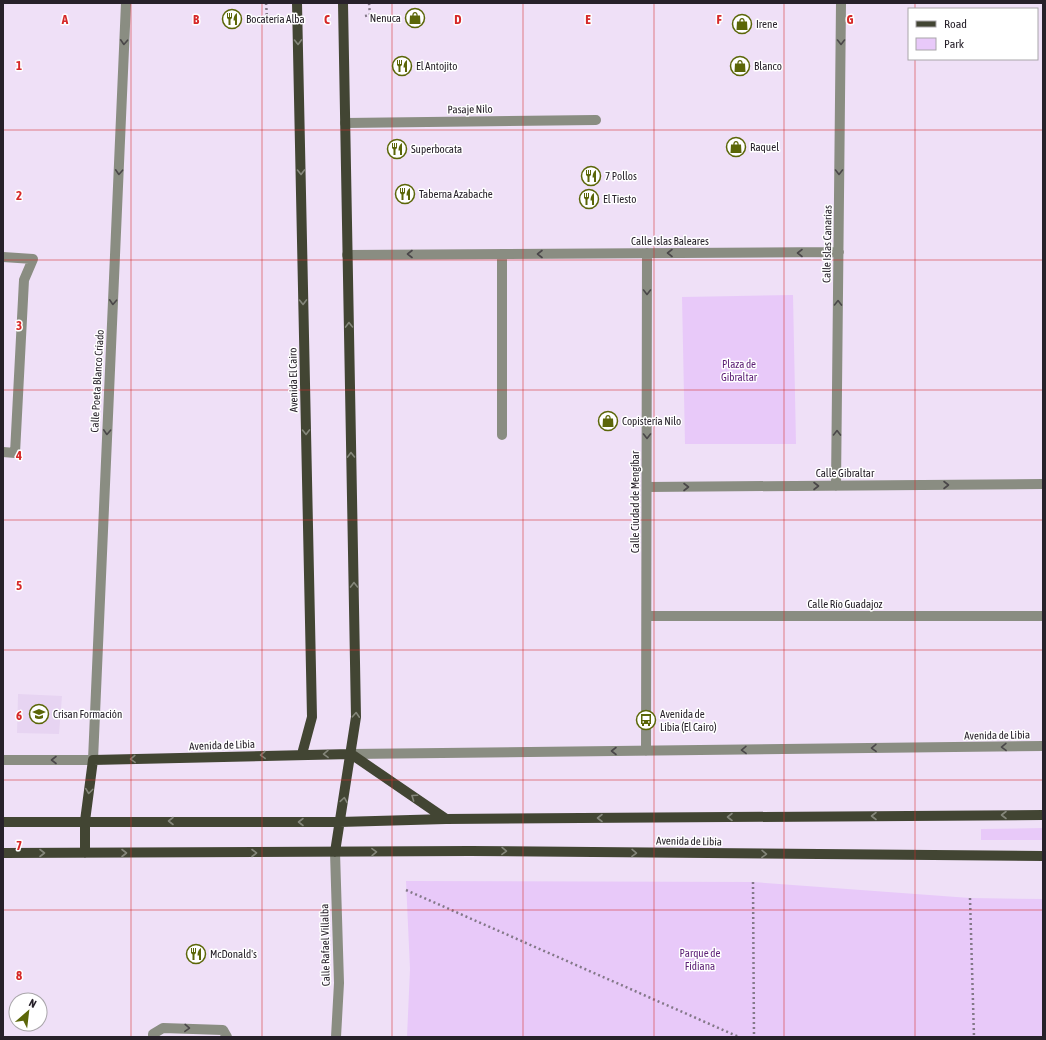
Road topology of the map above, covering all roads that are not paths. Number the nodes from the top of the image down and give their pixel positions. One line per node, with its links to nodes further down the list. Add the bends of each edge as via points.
1 (126, 3): 24 (street, Calle Poeta Blanco Criado, one-way to 24)
2 (297, 3): 21 (main road, Avenida El Cairo, one-way to 21, via 312,717)
3 (342, 3): 6 (main road)
4 (841, 3): 7 (street, Calle Islas Canarias, one-way to 7)
5 (596, 120): 6 (street, Pasaje Nilo)
6 (345, 123): 10 (main road)
7 (839, 252): 8 (street, Calle Islas Baleares, one-way to 8); 15 (street, Calle Islas Canarias, one-way to 7)
8 (647, 253): 9 (street, Calle Islas Baleares, one-way to 9); 16 (street, Calle Ciudad de Mengíbar, one-way to 16)
9 (502, 254): 10 (street, Calle Islas Baleares, one-way to 10); 12 (street)
10 (347, 255): 22 (main road, one-way to 10, via 356,710)
11 (3, 256): 13 (street, via 33,259 24,280 15,452)
12 (502, 435)
13 (3, 452)
14 (1043, 484): 15 (street, Calle Gibraltar, one-way to 14)
15 (836, 486): 16 (street, Calle Gibraltar, one-way to 15)
16 (647, 487): 17 (street, Calle Ciudad de Mengíbar)
17 (647, 616): 18 (street, Calle Río Guadajoz); 20 (street, Calle Ciudad de Mengíbar)
18 (1043, 616)
19 (1043, 746): 20 (street, Avenida de Libia, one-way to 20)
20 (646, 751): 22 (street, Avenida de Libia, one-way to 22)
21 (302, 754): 22 (main road, Avenida de Libia, one-way to 21); 24 (main road, Avenida de Libia, one-way to 24)
22 (351, 754): 26 (main road, one-way to 22); 29 (main road, one-way to 22)
23 (3, 760): 24 (street, Avenida de Libia, one-way to 23)
24 (92, 760): 27 (main road, one-way to 27)
25 (1043, 815): 26 (main road, Avenida de Libia, one-way to 26)
26 (446, 819): 29 (main road, Avenida de Libia)
27 (85, 821): 28 (main road, Avenida de Libia); 29 (main road, Avenida de Libia, one-way to 27); 32 (main road)
28 (3, 822)
29 (340, 822): 30 (main road)
30 (335, 852): 32 (main road, Avenida de Libia, one-way to 30); 33 (main road, Avenida de Libia, one-way to 33); 36 (street, Calle Rafael Villalba, via 339,983)
31 (3, 853): 32 (main road, Avenida de Libia, one-way to 32)
32 (85, 853)
33 (1043, 856)
34 (153, 1037): 35 (street, one-way to 35, via 153,1034 163,1028 223,1030)
35 (227, 1037)
36 (336, 1037)

